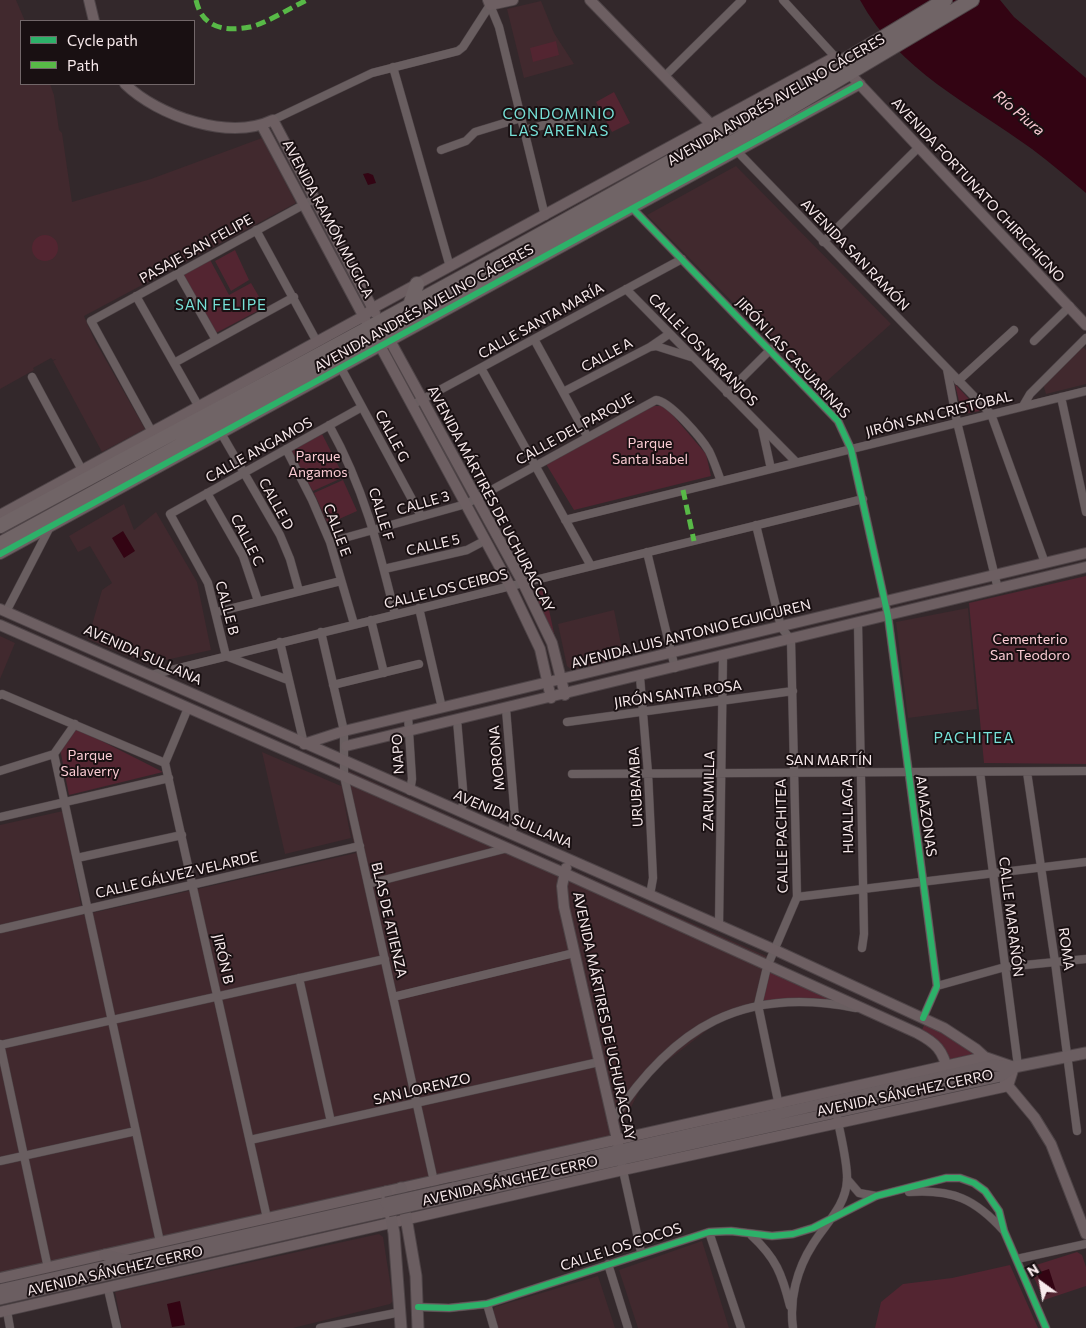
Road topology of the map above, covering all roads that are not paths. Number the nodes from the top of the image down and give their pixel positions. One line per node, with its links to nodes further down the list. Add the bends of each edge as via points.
1 (89, 0): 9 (main road)
2 (513, 0): 8 (main road)
3 (590, 0): 13 (main road, AVENIDA SAN RAMÓN)
4 (742, 0): 13 (street)
5 (783, 0): 11 (street)
6 (944, 0): 10 (highway, AVENIDA ANDRÉS AVELINO CÁCERES)
7 (972, 0): 10 (highway, AVENIDA ANDRÉS AVELINO CÁCERES)
8 (489, 2): 12 (street, via 458,51); 17 (street, via 499,28)
9 (94, 20)
10 (874, 52): 11 (highway, AVENIDA ANDRÉS AVELINO CÁCERES); 14 (highway, AVENIDA ANDRÉS AVELINO CÁCERES)
11 (838, 60): 21 (highway, AVENIDA ANDRÉS AVELINO CÁCERES)
12 (394, 67): 18 (street, via 353,81); 31 (street)
13 (664, 78): 21 (main road, AVENIDA SAN RAMÓN)
14 (855, 79): 21 (highway, AVENIDA ANDRÉS AVELINO CÁCERES); 22 (main road, AVENIDA FORTUNATO CHIRICHIGNO)
15 (126, 85): 19 (main road, via 169,114 201,124)
16 (586, 115): 20 (street)
17 (521, 118): 20 (street); 23 (street, via 475,132 466,142)
18 (273, 120): 19 (main road); 24 (main road, AVENIDA RAMÓN MUGICA)
19 (262, 126): 25 (main road, AVENIDA RAMÓN MUGICA)
20 (524, 130): 27 (street)
21 (724, 139): 26 (main road, AVENIDA ANDRÉS AVELINO CÁCERES); 27 (main road, AVENIDA ANDRÉS AVELINO CÁCERES); 29 (street, AVENIDA SAN RAMÓN); 37 (highway, AVENIDA ANDRÉS AVELINO CÁCERES); 42 (highway, AVENIDA ANDRÉS AVELINO CÁCERES)
22 (919, 147): 29 (street); 38 (main road, AVENIDA FORTUNATO CHIRICHIGNO)
23 (441, 150)
24 (314, 199): 25 (street, PASAJE SAN FELIPE); 39 (main road, AVENIDA RAMÓN MUGICA)
25 (304, 204): 28 (street, PASAJE SAN FELIPE); 42 (main road, AVENIDA RAMÓN MUGICA)
26 (633, 208): 30 (street, JIRÓN LAS CASUARINAS); 42 (main road, AVENIDA ANDRÉS AVELINO CÁCERES)
27 (546, 216): 31 (main road, AVENIDA ANDRÉS AVELINO CÁCERES)
28 (256, 230): 32 (street, PASAJE SAN FELIPE); 36 (street)
29 (823, 242): 55 (street, AVENIDA SAN RAMÓN)
30 (682, 259): 34 (street, CALLE SANTA MARÍA); 50 (street, JIRÓN LAS CASUARINAS)
31 (450, 267): 33 (main road, AVENIDA ANDRÉS AVELINO CÁCERES)
32 (178, 273): 35 (street, PASAJE SAN FELIPE); 46 (street)
33 (417, 284): 37 (highway); 39 (main road, AVENIDA ANDRÉS AVELINO CÁCERES)
34 (626, 289): 43 (street, CALLE LOS NARANJOS); 45 (street, CALLE SANTA MARÍA)
35 (136, 296): 52 (street); 70 (street, PASAJE SAN FELIPE, via 91,321)
36 (294, 297): 46 (street); 48 (street)
37 (410, 305): 42 (highway, AVENIDA ANDRÉS AVELINO CÁCERES)
38 (1070, 306): 40 (main road, AVENIDA FORTUNATO CHIRICHIGNO); 47 (street)
39 (373, 308): 42 (main road, AVENIDA RAMÓN MUGICA)
40 (1086, 325)
41 (1014, 330): 57 (street)
42 (378, 332): 48 (main road, AVENIDA ANDRÉS AVELINO CÁCERES); 53 (main road, AVENIDA ANDRÉS AVELINO CÁCERES); 62 (main road, AVENIDA MÁRTIRES DE UCHURACCAY); 91 (highway, AVENIDA ANDRÉS AVELINO CÁCERES); 96 (highway, AVENIDA ANDRÉS AVELINO CÁCERES)
43 (669, 334): 49 (street); 51 (street, CALLE LOS NARANJOS)
44 (1086, 338): 63 (street, via 1030,394)
45 (534, 339): 54 (street, CALLE SANTA MARÍA); 59 (street)
46 (216, 340): 52 (street)
47 (1034, 340)
48 (317, 342): 64 (main road, AVENIDA ANDRÉS AVELINO CÁCERES)
49 (650, 347): 51 (street, CALLE A); 59 (street, CALLE A)
50 (771, 349): 60 (street); 73 (street, JIRÓN LAS CASUARINAS, via 838,421)
51 (692, 357): 60 (street, CALLE LOS NARANJOS)
52 (174, 363): 64 (street)
53 (341, 368): 65 (street, CALLE G); 71 (main road, AVENIDA ANDRÉS AVELINO CÁCERES)
54 (481, 368): 62 (street, CALLE SANTA MARÍA); 76 (street)
55 (947, 369): 57 (street, AVENIDA SAN RAMÓN); 67 (street)
56 (32, 377): 78 (street)
57 (958, 381): 66 (street, AVENIDA SAN RAMÓN)
58 (1086, 391): 61 (street, JIRÓN SAN CRISTÓBAL)
59 (563, 392): 72 (street)
60 (727, 393): 69 (street, CALLE LOS NARANJOS)
61 (1061, 397): 63 (street, JIRÓN SAN CRISTÓBAL); 85 (street)
62 (417, 403): 82 (main road, AVENIDA MÁRTIRES DE UCHURACCAY); 84 (main road, AVENIDA MÁRTIRES DE UCHURACCAY)
63 (1023, 406): 66 (street, JIRÓN SAN CRISTÓBAL)
64 (199, 407): 70 (main road, AVENIDA ANDRÉS AVELINO CÁCERES)
65 (362, 407): 68 (street, CALLE ANGAMOS); 88 (street, CALLE G)
66 (992, 414): 67 (street, JIRÓN SAN CRISTÓBAL); 100 (street, AVENIDA SAN RAMÓN)
67 (957, 422): 73 (street, JIRÓN SAN CRISTÓBAL); 104 (street)
68 (329, 425): 74 (street, CALLE ANGAMOS); 93 (street, CALLE F, via 356,479)
69 (762, 428): 75 (street, CALLE LOS NARANJOS); 77 (street)
70 (152, 432): 78 (main road, AVENIDA ANDRÉS AVELINO CÁCERES)
71 (222, 433): 79 (street, CALLE D); 92 (main road, AVENIDA ANDRÉS AVELINO CÁCERES)
72 (588, 436): 76 (street, CALLE DEL PARQUE); 80 (street, CALLE DEL PARQUE, via 650,402 663,402 708,449)
73 (851, 448): 75 (street, JIRÓN SAN CRISTÓBAL); 83 (street, JIRÓN LAS CASUARINAS)
74 (286, 449): 79 (street, CALLE ANGAMOS); 95 (street, CALLE E)
75 (796, 462): 77 (street, JIRÓN SAN CRISTÓBAL)
76 (535, 465): 82 (street, CALLE DEL PARQUE); 89 (street)
77 (771, 468): 80 (street, JIRÓN SAN CRISTÓBAL)
78 (82, 470): 86 (main road, AVENIDA ANDRÉS AVELINO CÁCERES)
79 (245, 472): 81 (street, CALLE ANGAMOS); 109 (street, CALLE D, via 280,535)
80 (721, 481): 89 (street, JIRÓN SAN CRISTÓBAL)
81 (207, 493): 87 (street, CALLE ANGAMOS); 110 (street, CALLE C, via 243,556)
82 (478, 497): 84 (street, CALLE DEL PARQUE); 106 (main road, AVENIDA MÁRTIRES DE UCHURACCAY)
83 (863, 499): 90 (street, CALLE LOS CEIBOS); 111 (street, JIRÓN LAS CASUARINAS)
84 (466, 504): 88 (street, CALLE 3); 94 (main road, AVENIDA MÁRTIRES DE UCHURACCAY)
85 (1086, 512)
86 (0, 515)
87 (170, 516): 114 (street, CALLE B, via 204,573)
88 (421, 516): 93 (street, CALLE 3)
89 (566, 520): 101 (street)
90 (756, 525): 97 (street, CALLE LOS CEIBOS); 121 (street)
91 (0, 526)
92 (50, 527): 99 (main road, AVENIDA ANDRÉS AVELINO CÁCERES); 113 (street)
93 (373, 530): 95 (street, CALLE 3); 103 (street, CALLE F)
94 (486, 540): 103 (street, CALLE 5, via 467,550); 107 (main road, AVENIDA MÁRTIRES DE UCHURACCAY)
95 (330, 542): 105 (street, CALLE E)
96 (0, 544)
97 (646, 552): 101 (street, CALLE LOS CEIBOS); 125 (street)
98 (1086, 553): 100 (main road, AVENIDA LUIS ANTONIO EGUIGUREN)
99 (0, 554)
100 (1045, 563): 104 (main road, AVENIDA LUIS ANTONIO EGUIGUREN)
101 (591, 566): 106 (street, CALLE LOS CEIBOS)
102 (1086, 567): 108 (main road, AVENIDA LUIS ANTONIO EGUIGUREN)
103 (384, 569): 115 (street, CALLE F)
104 (995, 575): 108 (street); 111 (main road, AVENIDA LUIS ANTONIO EGUIGUREN)
105 (341, 581): 109 (street); 119 (street, CALLE E)
106 (523, 583): 107 (street, CALLE LOS CEIBOS); 134 (main road, AVENIDA MÁRTIRES DE UCHURACCAY, via 552,643)
107 (510, 586): 112 (street, CALLE LOS CEIBOS); 135 (main road, AVENIDA MÁRTIRES DE UCHURACCAY, via 540,649)
108 (998, 589): 116 (main road, AVENIDA LUIS ANTONIO EGUIGUREN)
109 (299, 591): 110 (street)
110 (258, 601): 114 (street)
111 (885, 602): 116 (street, JIRÓN LAS CASUARINAS); 121 (main road, AVENIDA LUIS ANTONIO EGUIGUREN)
112 (419, 608): 115 (street, CALLE LOS CEIBOS); 144 (street)
113 (3, 610): 131 (main road, AVENIDA SULLANA)
114 (217, 612): 126 (street, CALLE B)
115 (395, 614): 117 (street, CALLE LOS CEIBOS)
116 (888, 616): 118 (main road, AVENIDA LUIS ANTONIO EGUIGUREN); 161 (street, AMAZONAS)
117 (371, 620): 119 (street, CALLE LOS CEIBOS); 130 (street)
118 (858, 623): 123 (main road, AVENIDA LUIS ANTONIO EGUIGUREN); 160 (street, HUALLAGA)
119 (354, 624): 122 (street, CALLE LOS CEIBOS)
120 (0, 625): 137 (main road, AVENIDA SULLANA)
121 (781, 627): 123 (street); 125 (main road, AVENIDA LUIS ANTONIO EGUIGUREN)
122 (321, 632): 124 (street, CALLE LOS CEIBOS); 136 (street, BLAS DE ATIENZA)
123 (791, 640): 127 (main road, AVENIDA LUIS ANTONIO EGUIGUREN); 138 (street, CALLE PACHITEA)
124 (280, 642): 126 (street, CALLE LOS CEIBOS); 133 (street)
125 (672, 653): 129 (street); 134 (main road, AVENIDA LUIS ANTONIO EGUIGUREN)
126 (226, 656): 131 (street, CALLE LOS CEIBOS); 133 (street)
127 (723, 656): 129 (main road, AVENIDA LUIS ANTONIO EGUIGUREN); 142 (street, ZARUMILLA)
128 (419, 664): 130 (street)
129 (675, 668): 132 (main road, AVENIDA LUIS ANTONIO EGUIGUREN)
130 (384, 673): 136 (street)
131 (151, 675): 137 (main road); 153 (main road, AVENIDA SULLANA)
132 (640, 677): 140 (main road, AVENIDA LUIS ANTONIO EGUIGUREN); 146 (street, URUBAMBA)
133 (288, 680): 153 (street)
134 (562, 680): 135 (main road, AVENIDA LUIS ANTONIO EGUIGUREN); 140 (main road, AVENIDA MÁRTIRES DE UCHURACCAY)
135 (548, 683): 141 (main road, AVENIDA MÁRTIRES DE UCHURACCAY); 144 (main road, AVENIDA LUIS ANTONIO EGUIGUREN)
136 (334, 685): 151 (street, BLAS DE ATIENZA)
137 (142, 688): 143 (main road, AVENIDA SULLANA)
138 (793, 691): 142 (street, JIRÓN SANTA ROSA); 166 (street, CALLE PACHITEA)
139 (1, 694): 150 (street)
140 (565, 695): 141 (main road, AVENIDA LUIS ANTONIO EGUIGUREN)
141 (551, 698): 145 (main road, AVENIDA LUIS ANTONIO EGUIGUREN)
142 (723, 700): 146 (street, JIRÓN SANTA ROSA); 165 (street, ZARUMILLA)
143 (188, 708): 156 (street); 168 (main road, AVENIDA SULLANA)
144 (442, 708): 147 (main road, AVENIDA LUIS ANTONIO EGUIGUREN)
145 (506, 709): 148 (main road, AVENIDA LUIS ANTONIO EGUIGUREN); 174 (street, MORONA, via 515,819)
146 (643, 712): 149 (street, JIRÓN SANTA ROSA); 164 (street, URUBAMBA)
147 (408, 716): 151 (main road, AVENIDA LUIS ANTONIO EGUIGUREN); 152 (street, NAPO)
148 (458, 720): 152 (main road, AVENIDA LUIS ANTONIO EGUIGUREN); 172 (street, via 464,800)
149 (567, 722)
150 (75, 724): 155 (street); 156 (street)
151 (344, 731): 153 (main road, AVENIDA LUIS ANTONIO EGUIGUREN); 154 (street, BLAS DE ATIENZA)
152 (409, 732): 154 (main road, AVENIDA LUIS ANTONIO EGUIGUREN); 170 (street, NAPO)
153 (304, 744): 157 (main road, AVENIDA SULLANA)
154 (346, 746): 157 (street, BLAS DE ATIENZA)
155 (54, 754): 158 (street); 171 (street)
156 (165, 762): 169 (street, JIRÓN B)
157 (346, 763): 168 (street, BLAS DE ATIENZA); 170 (main road, AVENIDA SULLANA)
158 (0, 769)
159 (1086, 771): 163 (street, SAN MARTÍN)
160 (860, 772): 161 (street, SAN MARTÍN); 166 (street, SAN MARTÍN); 187 (street, HUALLAGA)
161 (907, 772): 162 (street, SAN MARTÍN); 184 (street, AMAZONAS)
162 (980, 772): 163 (street, SAN MARTÍN); 183 (street, CALLE MARAÑÓN)
163 (1027, 772): 181 (street, ROMA)
164 (648, 773): 165 (street, SAN MARTÍN); 167 (street, SAN MARTÍN); 188 (street, URUBAMBA, via 653,878)
165 (722, 773): 166 (street, SAN MARTÍN); 191 (street, ZARUMILLA)
166 (793, 773): 189 (street, CALLE PACHITEA)
167 (572, 774)
168 (344, 776): 176 (street, BLAS DE ATIENZA); 177 (main road, AVENIDA SULLANA)
169 (169, 778): 171 (street); 175 (street, JIRÓN B)
170 (410, 791): 172 (main road, AVENIDA SULLANA)
171 (65, 802): 173 (street); 178 (street)
172 (460, 812): 174 (main road, AVENIDA SULLANA)
173 (0, 817)
174 (511, 834): 179 (main road, AVENIDA SULLANA)
175 (182, 835): 178 (street); 185 (street, JIRÓN B)
176 (360, 846): 185 (street, CALLE GÁLVEZ VELARDE); 186 (street, BLAS DE ATIENZA)
177 (508, 848): 182 (main road, AVENIDA SULLANA); 186 (street)
178 (77, 858): 190 (street)
179 (569, 859): 182 (main road, AVENIDA MÁRTIRES DE UCHURACCAY); 188 (main road, AVENIDA SULLANA)
180 (1086, 862): 181 (street)
181 (1042, 868): 183 (street); 198 (street, ROMA)
182 (564, 873): 195 (main road, AVENIDA MÁRTIRES DE UCHURACCAY, via 564,906); 199 (main road, AVENIDA SULLANA)
183 (993, 874): 184 (street); 200 (street, CALLE MARAÑÓN)
184 (923, 882): 187 (street); 202 (street, AMAZONAS)
185 (193, 884): 190 (street, CALLE GÁLVEZ VELARDE); 203 (street, JIRÓN B)
186 (368, 884): 196 (street, BLAS DE ATIENZA)
187 (862, 889): 189 (street); 193 (street, HUALLAGA)
188 (650, 895): 191 (main road, AVENIDA SULLANA)
189 (797, 897): 194 (street, CALLE PACHITEA)
190 (88, 909): 192 (street, CALLE GÁLVEZ VELARDE); 208 (street)
191 (719, 925): 194 (main road, AVENIDA SULLANA)
192 (0, 929)
193 (862, 948)
194 (773, 949): 199 (street, CALLE PACHITEA); 207 (main road, AVENIDA SULLANA)
195 (574, 953): 204 (street); 213 (main road, AVENIDA MÁRTIRES DE UCHURACCAY)
196 (385, 959): 201 (street); 204 (street, BLAS DE ATIENZA)
197 (1086, 959): 198 (street)
198 (1055, 962): 200 (street); 211 (street, ROMA)
199 (767, 967): 205 (street, CALLE PACHITEA); 206 (main road, AVENIDA SULLANA)
200 (1005, 967): 202 (street); 214 (street, CALLE MARAÑÓN)
201 (298, 978): 203 (street); 223 (street)
202 (937, 986): 207 (street)
203 (219, 996): 208 (street); 226 (street, JIRÓN B)
204 (393, 996): 219 (street, BLAS DE ATIENZA)
205 (758, 1005): 206 (street, via 795,1001 831,1003); 220 (street); 222 (street, via 709,1023 674,1046 631,1092)
206 (867, 1011): 215 (main road, AVENIDA SULLANA, via 933,1041 940,1048)
207 (923, 1018): 212 (main road, AVENIDA SULLANA, via 954,1035)
208 (112, 1020): 209 (street); 224 (street)
209 (0, 1045): 228 (street)
210 (1086, 1053): 211 (main road, AVENIDA SÁNCHEZ CERRO)
211 (1066, 1056): 214 (main road, AVENIDA SÁNCHEZ CERRO); 225 (street, ROMA)
212 (989, 1061): 214 (main road, AVENIDA SÁNCHEZ CERRO); 215 (main road, AVENIDA SÁNCHEZ CERRO); 216 (main road, AVENIDA SULLANA)
213 (599, 1062): 219 (street, SAN LORENZO); 222 (main road, AVENIDA MÁRTIRES DE UCHURACCAY)
214 (1016, 1067): 216 (main road, AVENIDA SÁNCHEZ CERRO); 217 (main road, AVENIDA SÁNCHEZ CERRO)
215 (948, 1070): 218 (main road, AVENIDA SULLANA); 220 (main road, AVENIDA SÁNCHEZ CERRO, via 801,1104)
216 (1001, 1076): 217 (main road); 218 (main road, AVENIDA SÁNCHEZ CERRO)
217 (1008, 1086): 221 (main road, AVENIDA SÁNCHEZ CERRO); 242 (main road, via 1052,1144)
218 (952, 1087): 221 (main road, AVENIDA SÁNCHEZ CERRO)
219 (416, 1103): 223 (street, SAN LORENZO); 231 (street, BLAS DE ATIENZA)
220 (781, 1113): 221 (main road, AVENIDA SÁNCHEZ CERRO); 227 (main road, AVENIDA SÁNCHEZ CERRO); 227 (main road, AVENIDA SÁNCHEZ CERRO)
221 (837, 1117): 227 (main road, AVENIDA SÁNCHEZ CERRO); 230 (street)
222 (612, 1121): 227 (main road, AVENIDA MÁRTIRES DE UCHURACCAY)
223 (331, 1122): 226 (street, SAN LORENZO)
224 (136, 1131): 228 (street); 244 (street)
225 (1076, 1131)
226 (250, 1140): 236 (street, JIRÓN B)
227 (620, 1155): 231 (main road, AVENIDA SÁNCHEZ CERRO); 234 (main road, AVENIDA SÁNCHEZ CERRO, bridge, via 454,1192); 235 (main road, AVENIDA SÁNCHEZ CERRO); 246 (street)
228 (24, 1156): 229 (street); 251 (street)
229 (0, 1161)
230 (847, 1179): 233 (street, via 859,1193); 238 (street)
231 (434, 1181): 232 (main road, AVENIDA SÁNCHEZ CERRO); 235 (street, BLAS DE ATIENZA)
232 (401, 1188): 234 (main road, AVENIDA SÁNCHEZ CERRO); 237 (main road)
233 (876, 1196): 238 (street); 240 (street, via 919,1191 949,1194 979,1206); 240 (street, via 946,1178 960,1178 985,1191 999,1211)
234 (387, 1202): 236 (main road, AVENIDA SÁNCHEZ CERRO); 239 (main road); 249 (main road, AVENIDA SÁNCHEZ CERRO); 255 (main road, AVENIDA SÁNCHEZ CERRO)
235 (440, 1212): 237 (main road, AVENIDA SÁNCHEZ CERRO)
236 (267, 1218): 244 (main road, AVENIDA SÁNCHEZ CERRO)
237 (407, 1219): 239 (main road, AVENIDA SÁNCHEZ CERRO); 257 (main road)
238 (832, 1219): 243 (street, CALLE LOS COCOS, via 793,1234); 258 (street, via 813,1243 801,1266)
239 (393, 1222): 253 (main road, AVENIDA SÁNCHEZ CERRO); 260 (main road)
240 (1004, 1231): 248 (street)
241 (709, 1232): 243 (street, CALLE LOS COCOS, via 731,1231); 246 (street, CALLE LOS COCOS); 268 (street)
242 (1086, 1234)
243 (751, 1235): 258 (street, via 776,1262 783,1276)
244 (160, 1242): 247 (main road, AVENIDA SÁNCHEZ CERRO)
245 (1086, 1244): 248 (street)
246 (641, 1252): 250 (street, CALLE LOS COCOS)
247 (105, 1255): 249 (main road); 251 (main road, AVENIDA SÁNCHEZ CERRO)
248 (1017, 1259): 270 (street)
249 (132, 1261): 254 (main road, AVENIDA SÁNCHEZ CERRO)
250 (608, 1264): 256 (street, CALLE LOS COCOS); 267 (street)
251 (48, 1268): 252 (main road, AVENIDA SÁNCHEZ CERRO)
252 (0, 1278)
253 (108, 1288): 259 (main road, AVENIDA SÁNCHEZ CERRO); 262 (street)
254 (0, 1290)
255 (0, 1299)
256 (486, 1304): 257 (street, CALLE LOS COCOS); 266 (street)
257 (418, 1307): 265 (main road)
258 (790, 1308): 269 (street)
259 (3, 1312): 261 (street)
260 (401, 1312): 263 (street); 264 (main road)
261 (10, 1328)
262 (117, 1328)
263 (320, 1328)
264 (401, 1328)
265 (418, 1328)
266 (494, 1328)
267 (628, 1328)
268 (741, 1328)
269 (793, 1328)
270 (1046, 1328)

